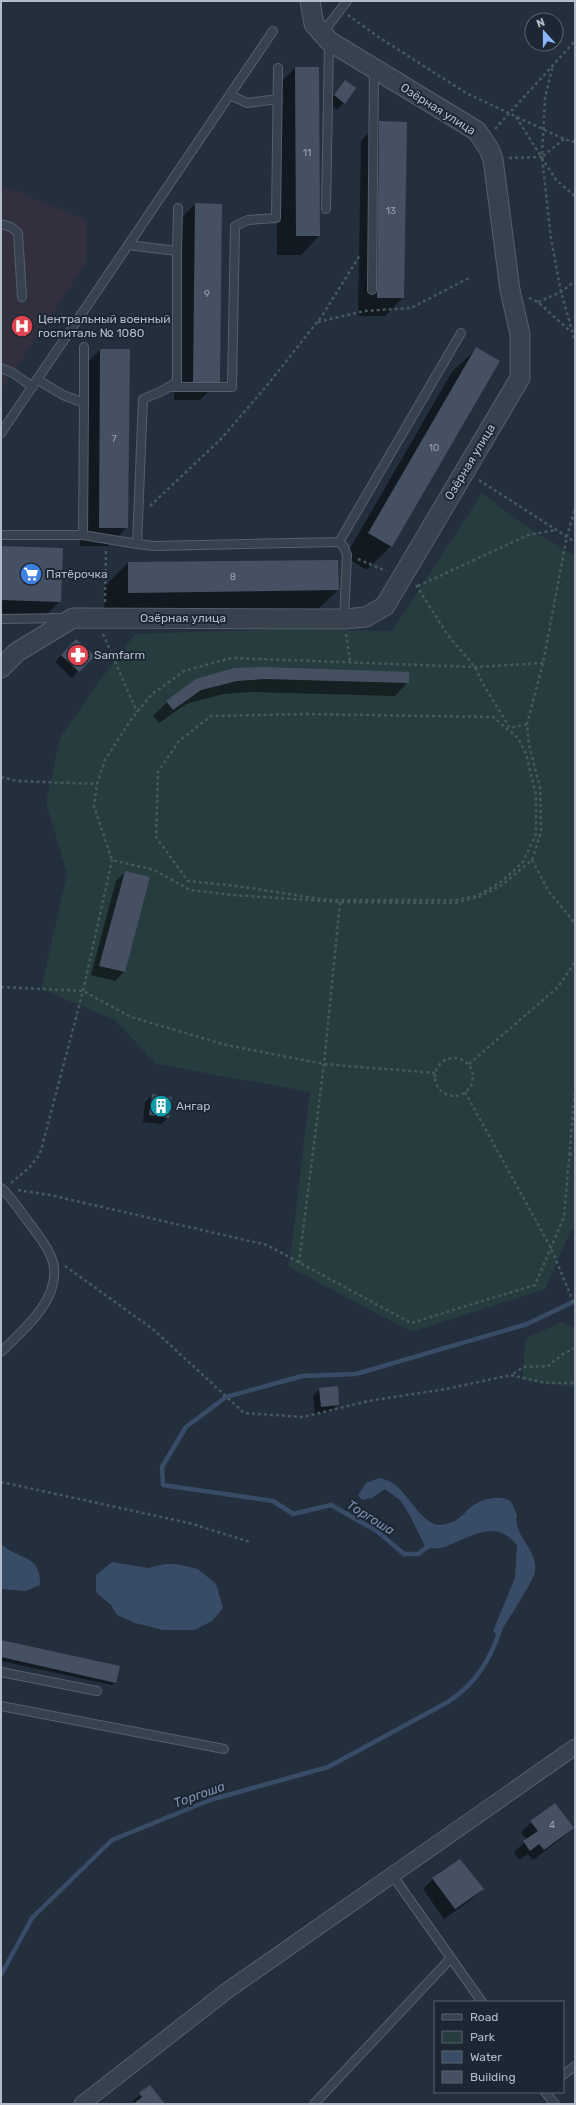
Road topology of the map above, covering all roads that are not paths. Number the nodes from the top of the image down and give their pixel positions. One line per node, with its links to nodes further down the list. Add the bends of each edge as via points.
1 (310, 1): 4 (street, Озёрная улица, via 314,24)
2 (347, 1): 4 (lane)
3 (273, 31): 7 (lane)
4 (325, 38): 6 (street, Озёрная улица); 10 (lane)
5 (278, 68): 8 (lane)
6 (374, 69): 14 (lane); 30 (street, Озёрная улица, via 477,131 493,159 510,290 520,334 520,378 465,471 411,582 385,606 366,617)
7 (230, 95): 8 (lane, via 247,103); 12 (lane)
8 (278, 99): 21 (lane, via 276,218 248,220 235,226 232,387)
9 (178, 208): 13 (lane)
10 (326, 208)
11 (1, 224): 15 (lane, via 11,227 18,233)
12 (128, 245): 13 (lane); 19 (lane)
13 (177, 251): 21 (lane, via 176,382)
14 (372, 290)
15 (22, 297)
16 (461, 333): 26 (lane)
17 (84, 347): 22 (lane)
18 (1, 368): 20 (lane, via 14,373)
19 (38, 380): 20 (lane); 22 (lane, via 63,395)
20 (33, 387): 23 (lane)
21 (168, 388): 27 (lane, via 143,399)
22 (84, 403): 24 (lane)
23 (1, 433)
24 (83, 534): 25 (lane); 27 (lane)
25 (1, 535)
26 (339, 542): 27 (lane); 30 (lane, via 347,555)
27 (137, 544)
28 (72, 618): 29 (lane); 30 (street, Озёрная улица); 31 (street, via 17,652)
29 (1, 619)
30 (344, 619)
31 (1, 668)
32 (2, 1189): 33 (lane, via 39,1236 54,1266 53,1282 45,1302 32,1322)
33 (1, 1352)
34 (1, 1672): 35 (lane)
35 (97, 1691)
36 (1, 1705): 38 (lane)
37 (575, 1747): 39 (street)
38 (224, 1749)
39 (393, 1876): 40 (lane); 45 (street, via 228,1990)
40 (451, 1958): 41 (lane); 46 (lane)
41 (481, 2001)
42 (575, 2066): 43 (lane)
43 (564, 2074)
44 (546, 2093): 47 (lane)
45 (82, 2104)
46 (314, 2104)
47 (555, 2104)

